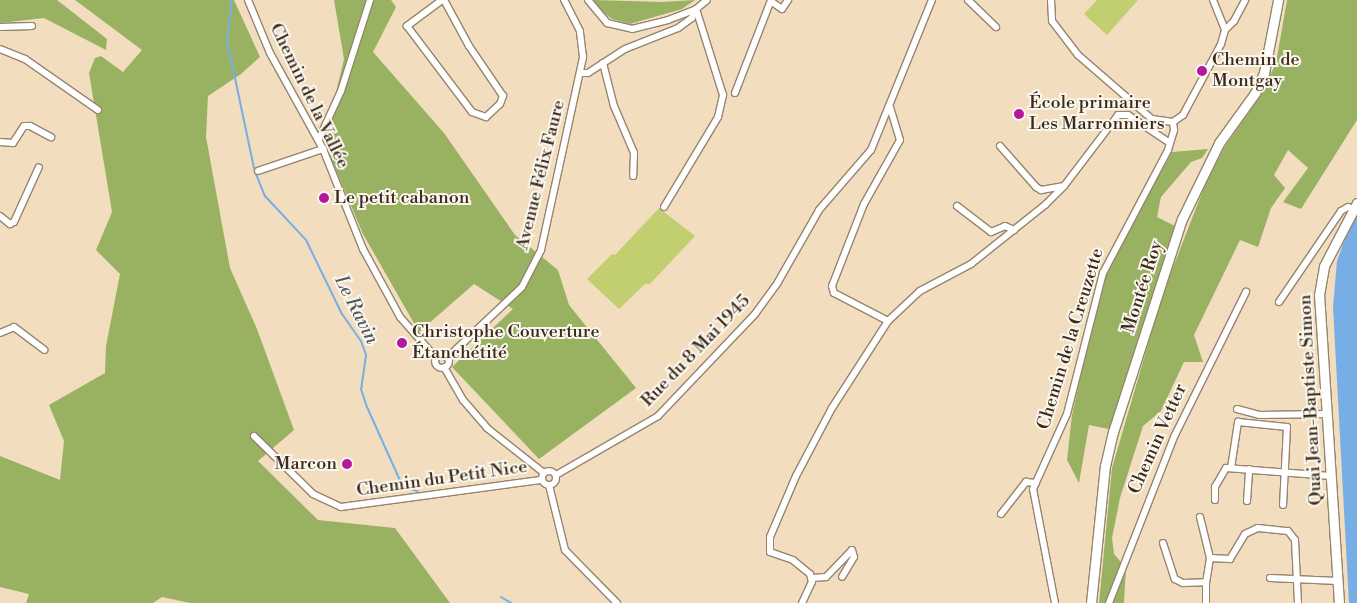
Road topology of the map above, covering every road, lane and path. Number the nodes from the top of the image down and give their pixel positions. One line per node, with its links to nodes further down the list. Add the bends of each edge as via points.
1 (248, 0): 30 (street, Chemin de la Vallée, via 270,53)
2 (370, 0): 30 (street, via 341,92)
3 (443, 0): 3 (street, via 468,46 503,96 500,104 486,117 472,112 407,26)
4 (564, 0): 24 (street, Avenue Félix Faure, via 583,43)
5 (588, 0): 16 (street, via 598,16 619,28 646,27)
6 (707, 0): 15 (street)
7 (788, 0): 14 (street, via 782,9)
8 (932, 0): 26 (street, Rue du 8 Mai 1945)
9 (968, 0): 20 (street)
10 (1051, 0): 28 (street, via 1052,21 1078,55 1152,120)
11 (1213, 0): 21 (street)
12 (1245, 0): 21 (street)
13 (1278, 0): 79 (main road, Montée Roy, via 1264,73 1255,93 1219,143 1182,219 1114,432 1105,466)
14 (771, 1): 25 (street)
15 (696, 9): 16 (street); 17 (street); 41 (street, via 723,95 718,117)
16 (687, 12): 17 (street)
17 (684, 24): 23 (street)
18 (32, 26): 19 (street)
19 (0, 27)
20 (996, 27)
21 (1225, 30): 28 (street, via 1221,44 1183,115)
22 (0, 49): 27 (street, via 25,59)
23 (603, 63): 24 (street, via 588,73); 37 (street, via 614,106 634,153)
24 (582, 73): 50 (street, Avenue Félix Faure, via 541,250 522,287)
25 (735, 93)
26 (890, 108): 46 (street, via 900,140 854,227 832,286 834,293); 58 (street, Rue du 8 Mai 1945, via 871,150 819,210 778,282 741,331 652,420)
27 (98, 110)
28 (1173, 122): 32 (street, Chemin de la Creuzette)
29 (51, 137): 31 (street, via 24,126 13,143)
30 (319, 140): 34 (street, Chemin de la Vallée)
31 (0, 142)
32 (1170, 143): 38 (street, via 1128,115 1118,115); 62 (street, Chemin de la Creuzette, via 1103,273 1067,414)
33 (1000, 146): 38 (street, via 1036,187 1041,190)
34 (323, 149): 36 (street); 49 (street, Chemin de la Vallée, via 363,249 400,317)
35 (39, 168): 42 (street, via 14,222 10,224)
36 (258, 171)
37 (633, 176)
38 (1064, 186): 43 (street)
39 (957, 206): 43 (street, via 991,232 1005,226)
40 (1355, 206): 45 (street, via 1341,211); 53 (main road, Quai Jean-Baptiste Simon, via 1331,250 1321,281)
41 (664, 207)
42 (0, 216)
43 (1014, 230): 46 (street, via 971,264 920,291)
44 (1246, 292): 80 (street, Chemin Vetter, via 1175,434)
45 (1279, 302)
46 (888, 321): 71 (street, via 832,408 796,476 770,537 770,552 798,563)
47 (0, 333): 48 (street, via 14,327)
48 (44, 350)
49 (436, 358): 50 (street, via 442,354); 51 (street, Chemin de la Vallée, via 437,366)
50 (447, 358): 51 (street)
51 (444, 367): 59 (street, via 463,400 487,428)
52 (1236, 409): 53 (street, via 1259,415)
53 (1327, 414): 60 (main road, Quai Jean-Baptiste Simon)
54 (254, 436): 59 (street, Chemin du Petit Nice, via 313,494 341,507)
55 (1231, 468): 56 (street); 57 (street, via 1238,422 1287,427); 63 (street, via 1226,468 1215,488)
56 (1249, 470): 57 (street); 64 (street)
57 (1286, 472): 60 (street); 65 (street)
58 (556, 475): 59 (street, via 550,470); 61 (street, via 555,482)
59 (543, 476): 61 (street)
60 (1331, 476): 74 (main road, Quai Jean-Baptiste Simon)
61 (549, 485): 76 (street, via 565,550)
62 (1034, 486): 66 (street, via 1026,482); 78 (street)
63 (1215, 500)
64 (1247, 501)
65 (1283, 505)
66 (1001, 514)
67 (1200, 517): 69 (street)
68 (1163, 543): 75 (street, via 1176,579 1186,584)
69 (1210, 558): 73 (street, via 1230,559 1251,530 1282,530 1295,540); 75 (street)
70 (842, 577): 71 (street, via 854,557 852,550 826,577)
71 (812, 578): 77 (street)
72 (1270, 578): 73 (street)
73 (1297, 581): 74 (street); 82 (street)
74 (1338, 581): 83 (main road, Quai Jean-Baptiste Simon)
75 (1206, 582): 81 (street)
76 (617, 603)
77 (802, 603)
78 (1055, 603)
79 (1091, 603)
80 (1109, 603)
81 (1206, 603)
82 (1298, 603)
83 (1339, 603)

